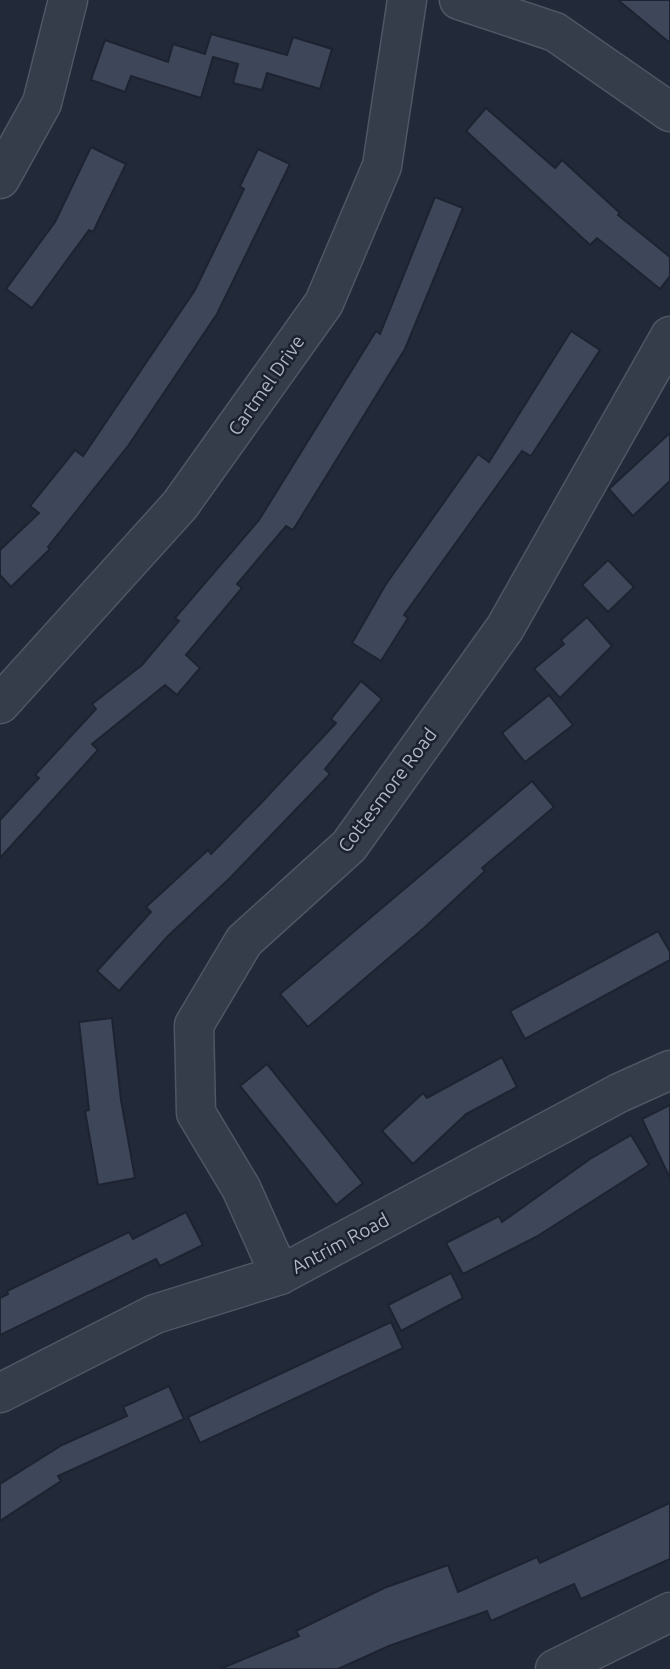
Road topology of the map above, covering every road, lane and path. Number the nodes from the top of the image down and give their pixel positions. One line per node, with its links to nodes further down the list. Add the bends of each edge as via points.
1 (68, 0): 5 (street, via 42,103)
2 (407, 0): 7 (street, Cartmel Drive, via 382,166 324,303 180,505)
3 (459, 0): 4 (street, via 555,32)
4 (670, 112)
5 (0, 178)
6 (670, 336): 9 (street, Cottesmore Road, via 505,628 349,845 244,941 194,1026 196,1113 242,1188)
7 (0, 704)
8 (670, 1070): 9 (street, Antrim Road)
9 (280, 1275): 10 (street, Antrim Road, via 155,1314)
10 (0, 1393)
11 (670, 1612): 12 (street)
12 (555, 1669)

